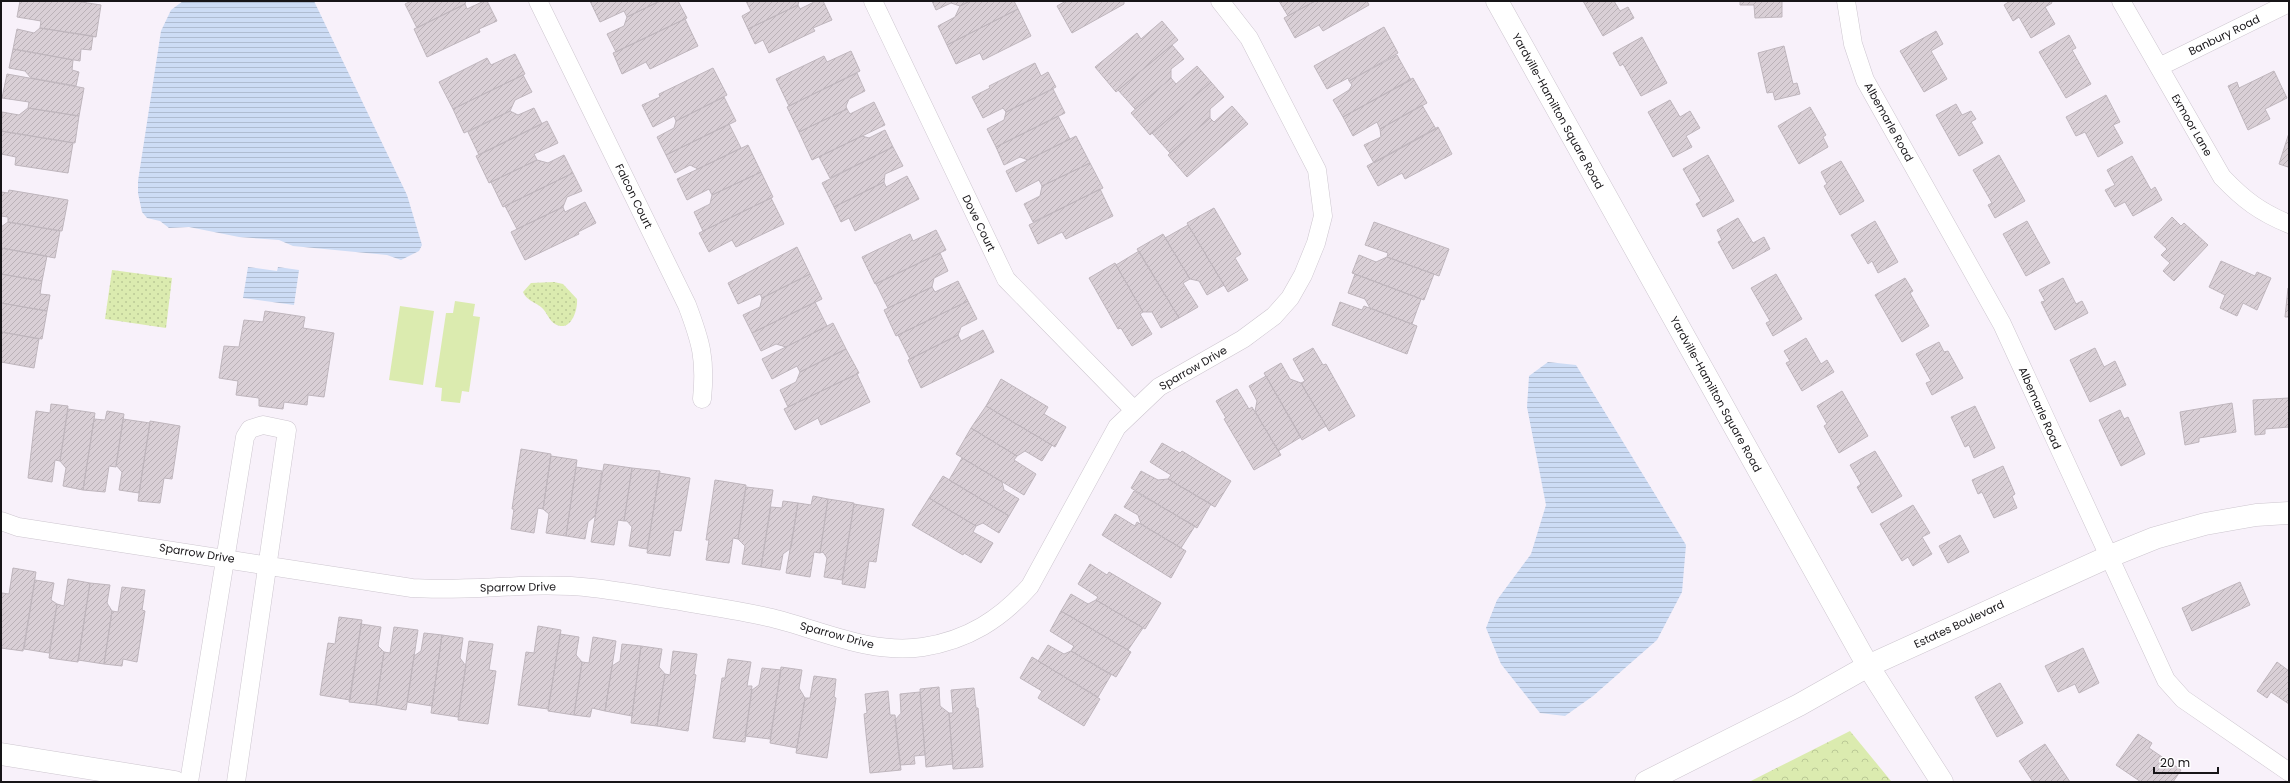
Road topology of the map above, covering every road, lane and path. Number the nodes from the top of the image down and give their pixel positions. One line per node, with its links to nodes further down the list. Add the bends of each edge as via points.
1 (538, 1): 10 (street, Falcon Court, via 687,305 700,341 705,370)
2 (873, 1): 11 (street, Dove Court, via 1006,279)
3 (1220, 1): 11 (street, Sparrow Drive, via 1248,38 1307,148 1317,170 1323,216 1316,243 1303,275 1290,298 1274,316 1243,339 1159,387)
4 (1497, 1): 17 (street, Yardville-Hamilton Square Road)
5 (1846, 1): 14 (street, Albemarle Road, via 1853,44 1865,80 2002,324)
6 (2121, 1): 8 (street, Exmoor Lane)
7 (2289, 2): 8 (street, Banbury Road)
8 (2159, 67): 9 (street, Exmoor Lane, via 2222,177 2242,198 2259,210)
9 (2289, 224)
10 (702, 399)
11 (1134, 410): 16 (street, Sparrow Drive, via 1117,427 1030,586 1012,606 992,621 952,641 922,647 892,648 861,644 746,612 593,588 412,588)
12 (2289, 513): 14 (street, Estates Boulevard, via 2205,524 2155,538)
13 (1, 521): 15 (street, Sparrow Drive, via 18,527)
14 (2108, 557): 17 (street, Estates Boulevard); 19 (street, Albemarle Road, via 2166,680 2183,699)
15 (226, 558): 16 (street, Sparrow Drive); 16 (street, via 245,437 250,429 263,425 287,430); 21 (street)
16 (268, 564): 22 (street)
17 (1868, 666): 23 (street, Estates Boulevard, via 1799,705); 24 (street, Yardville-Hamilton Square Road)
18 (1, 754): 20 (street)
19 (2289, 772)
20 (175, 782)
21 (189, 782)
22 (236, 782)
23 (1646, 782)
24 (1942, 782)

